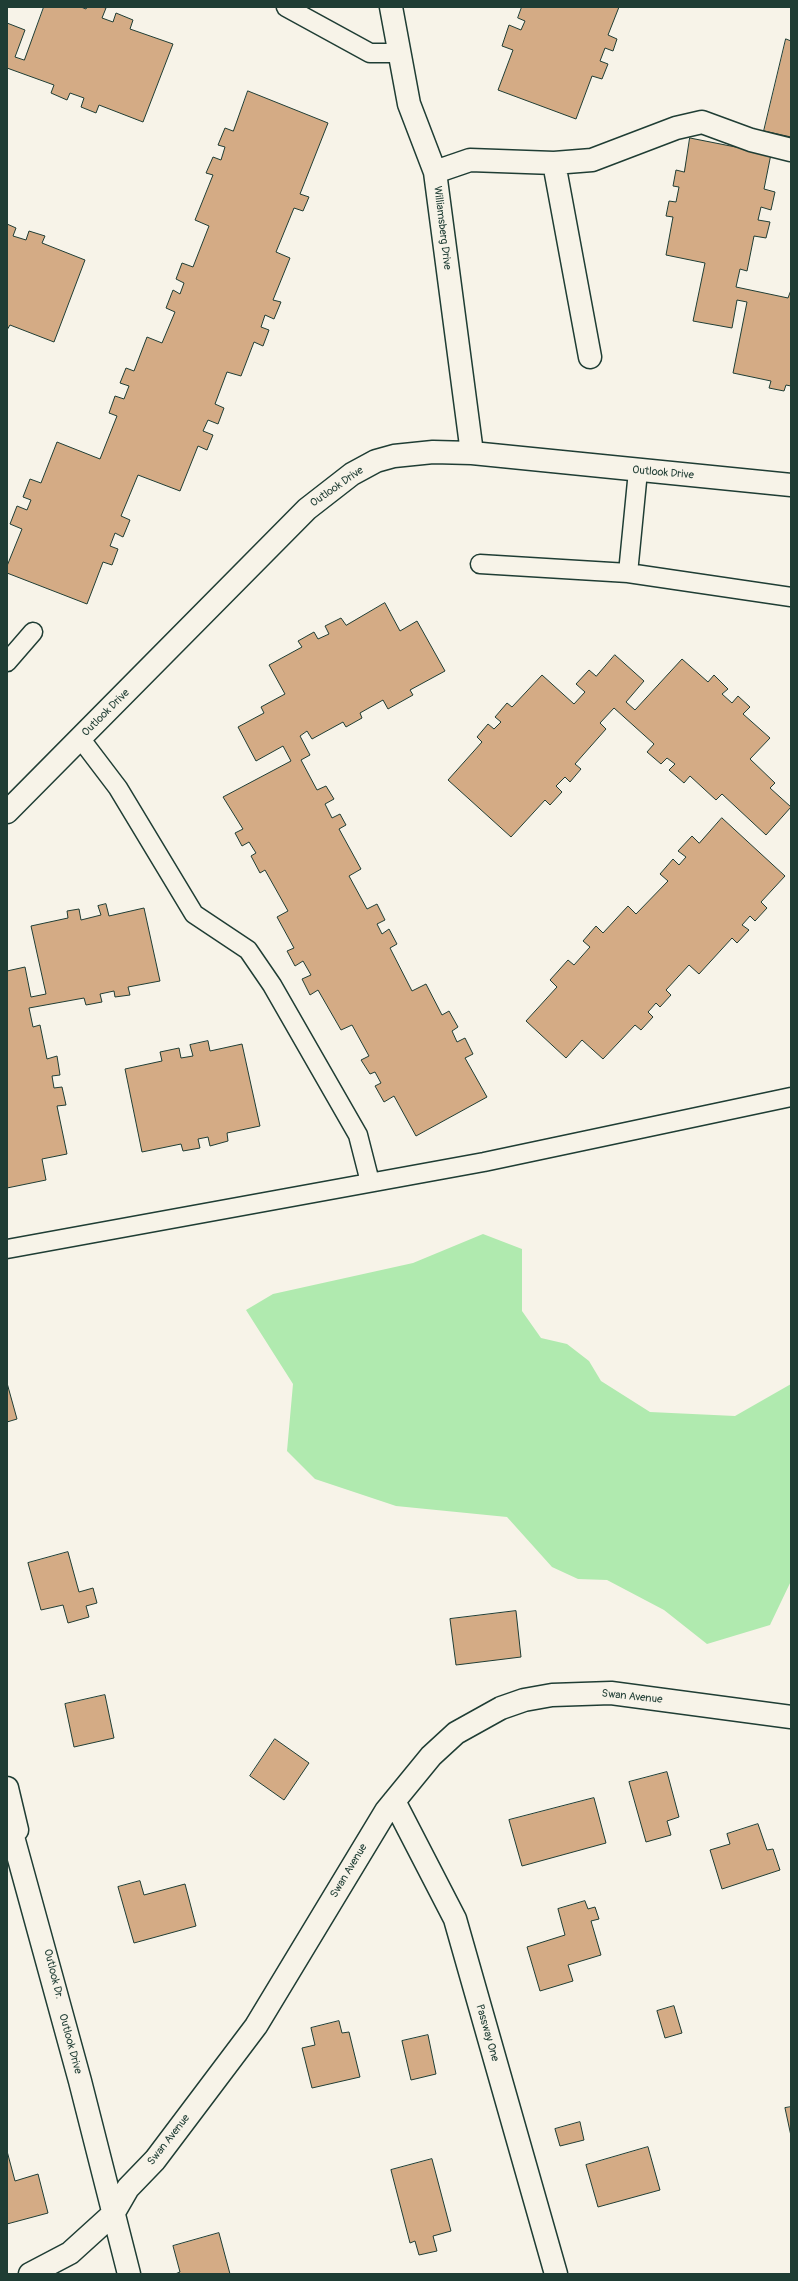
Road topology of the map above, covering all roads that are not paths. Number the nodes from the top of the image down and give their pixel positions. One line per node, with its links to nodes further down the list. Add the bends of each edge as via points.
1 (286, 7): 3 (lane, via 370,53)
2 (391, 7): 3 (street, Williamsberg Drive)
3 (399, 53): 6 (street, Williamsberg Drive, via 409,104)
4 (791, 150): 5 (street, via 752,140 702,122 676,128 592,160)
5 (554, 163): 6 (street, via 470,160); 7 (street)
6 (435, 172): 8 (street, Williamsberg Drive)
7 (590, 357)
8 (472, 453): 9 (street, Outlook Drive); 16 (street, Outlook Drive, via 433,452 394,456 376,461 352,474 307,508)
9 (638, 471): 10 (street, Outlook Drive); 12 (lane)
10 (791, 485)
11 (480, 564): 12 (lane)
12 (628, 572): 13 (lane)
13 (791, 597)
14 (33, 632): 15 (lane)
15 (7, 662)
16 (80, 738): 17 (street, Outlook Drive); 19 (lane, via 118,788 194,914 248,950 272,985 358,1135)
17 (7, 812)
18 (791, 1097): 19 (lane, via 484,1162)
19 (370, 1182): 20 (lane)
20 (7, 1249)
21 (791, 1717): 23 (street, Swan Avenue, via 610,1693 552,1695 524,1700 501,1708 456,1733 431,1756)
22 (7, 1788): 25 (street, Outlook Dr.)
23 (394, 1801): 26 (street, Swan Avenue, via 256,2026 155,2160 128,2188); 29 (street, Passway One, via 454,1919)
24 (7, 1815): 25 (street, Outlook Drive)
25 (100, 2159): 26 (street, Outlook Drive)
26 (113, 2214): 27 (street, Swan Avenue, via 70,2253); 28 (street, Outlook Drive)
27 (30, 2274)
28 (129, 2274)
29 (556, 2274)

